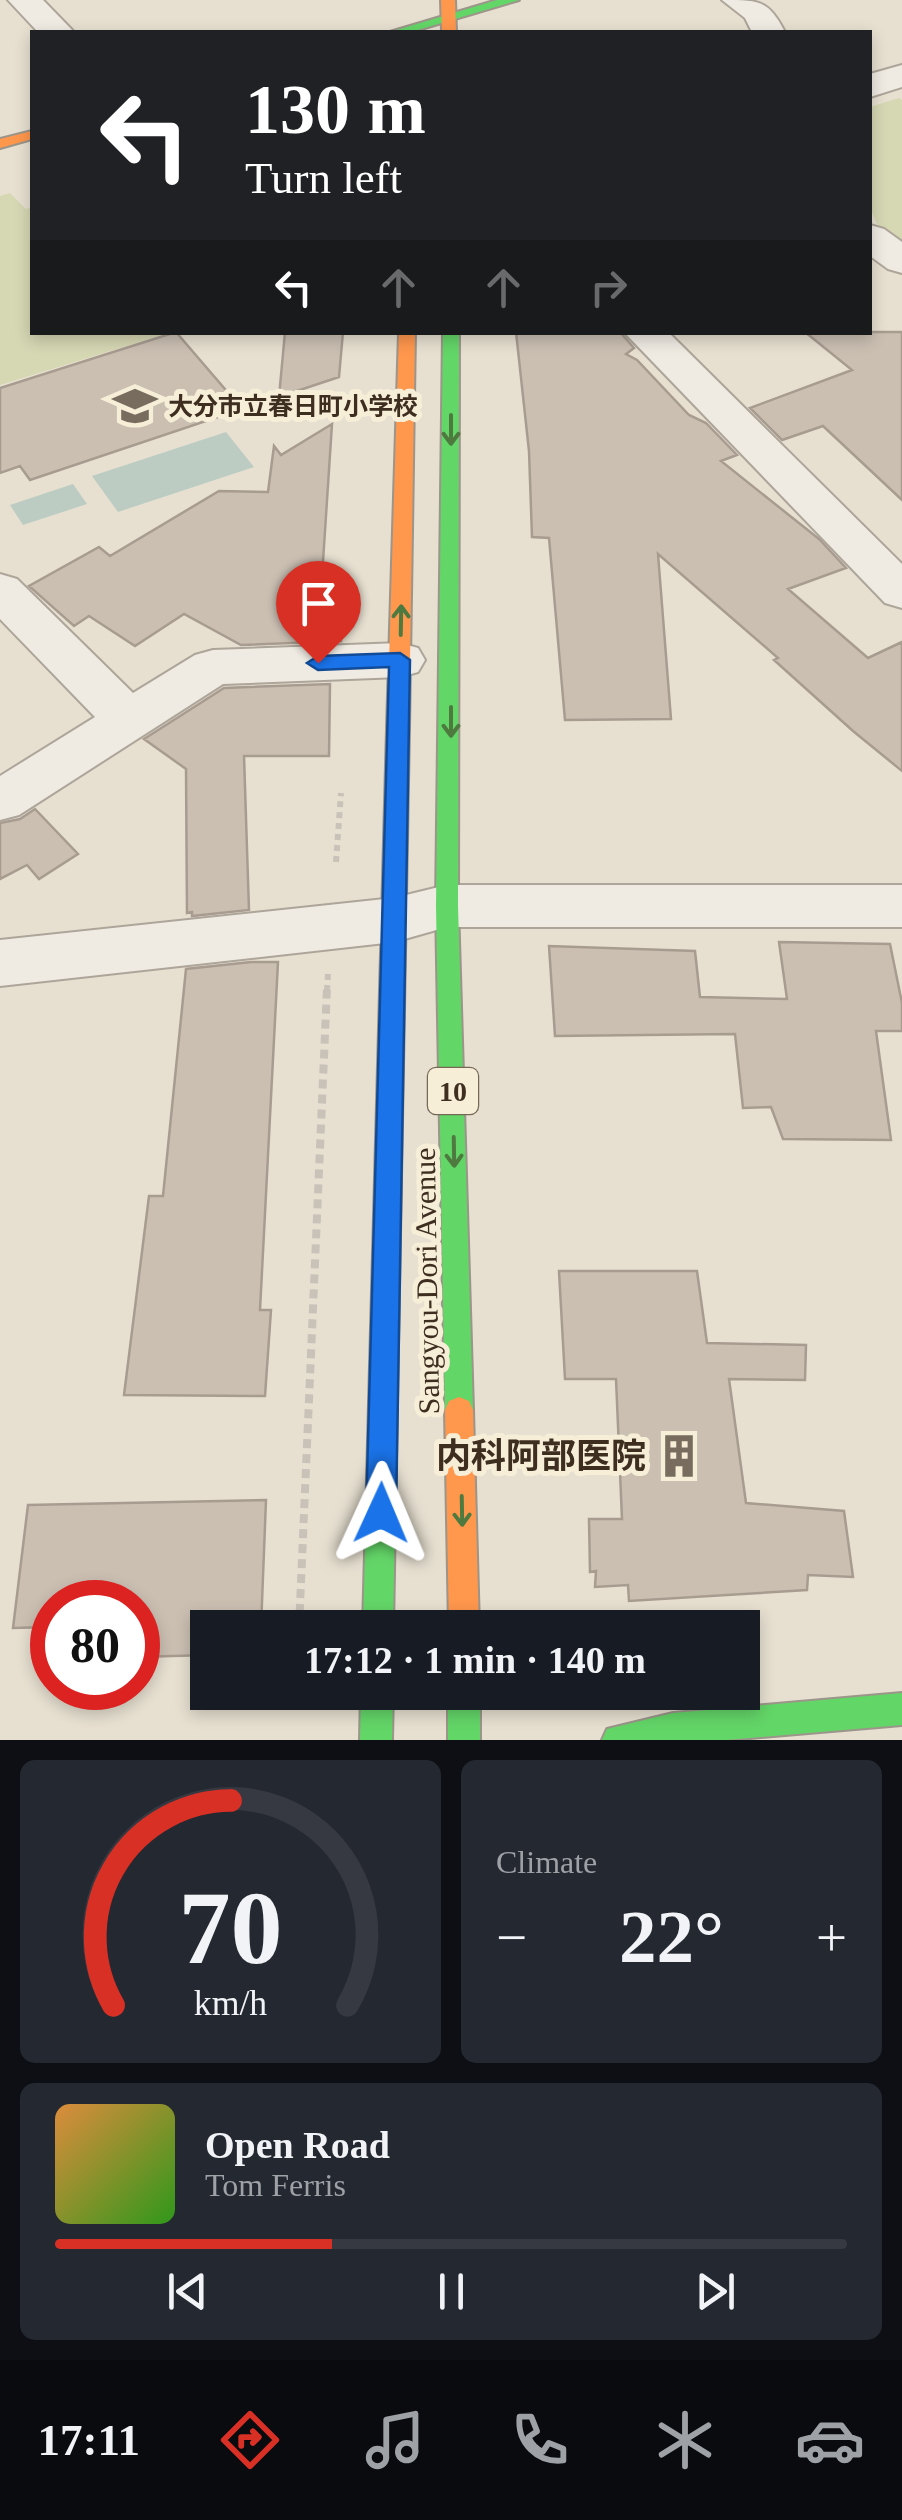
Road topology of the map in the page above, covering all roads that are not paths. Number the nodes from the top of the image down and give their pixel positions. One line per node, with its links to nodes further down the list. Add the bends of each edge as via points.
1 (23, 0): 5 (street); 7 (street)
2 (414, 0): 8 (main road)
3 (512, 0): 6 (main road)
4 (738, 0): 10 (street, via 758,12)
5 (0, 6)
6 (448, 17): 9 (main road)
7 (54, 30)
8 (408, 30)
9 (411, 30)
10 (767, 30)
11 (30, 136): 12 (main road)
12 (0, 144)
13 (872, 238): 14 (street)
14 (902, 261)
15 (407, 335): 20 (main road, Sangyou-Dori Avenue / 10, one-way to 15)
16 (451, 335): 24 (main road, Sangyou-Dori Avenue / 10, one-way to 24)
17 (647, 335): 19 (street)
18 (0, 590): 21 (street)
19 (902, 592)
20 (400, 660): 21 (street, via 214,667); 24 (main road, Sangyou-Dori Avenue / 10)
21 (130, 721): 22 (street)
22 (0, 802)
23 (902, 906): 24 (street)
24 (421, 913): 25 (street); 26 (main road, Sangyou-Dori Avenue / 10); 27 (main road, Sangyou-Dori Avenue / 10, one-way to 27)
25 (0, 963)
26 (379, 1610)
27 (463, 1610)
28 (902, 1709): 33 (main road, via 673,1728)
29 (377, 1710): 31 (main road)
30 (464, 1710): 32 (main road)
31 (376, 1740)
32 (464, 1740)
33 (618, 1740)

